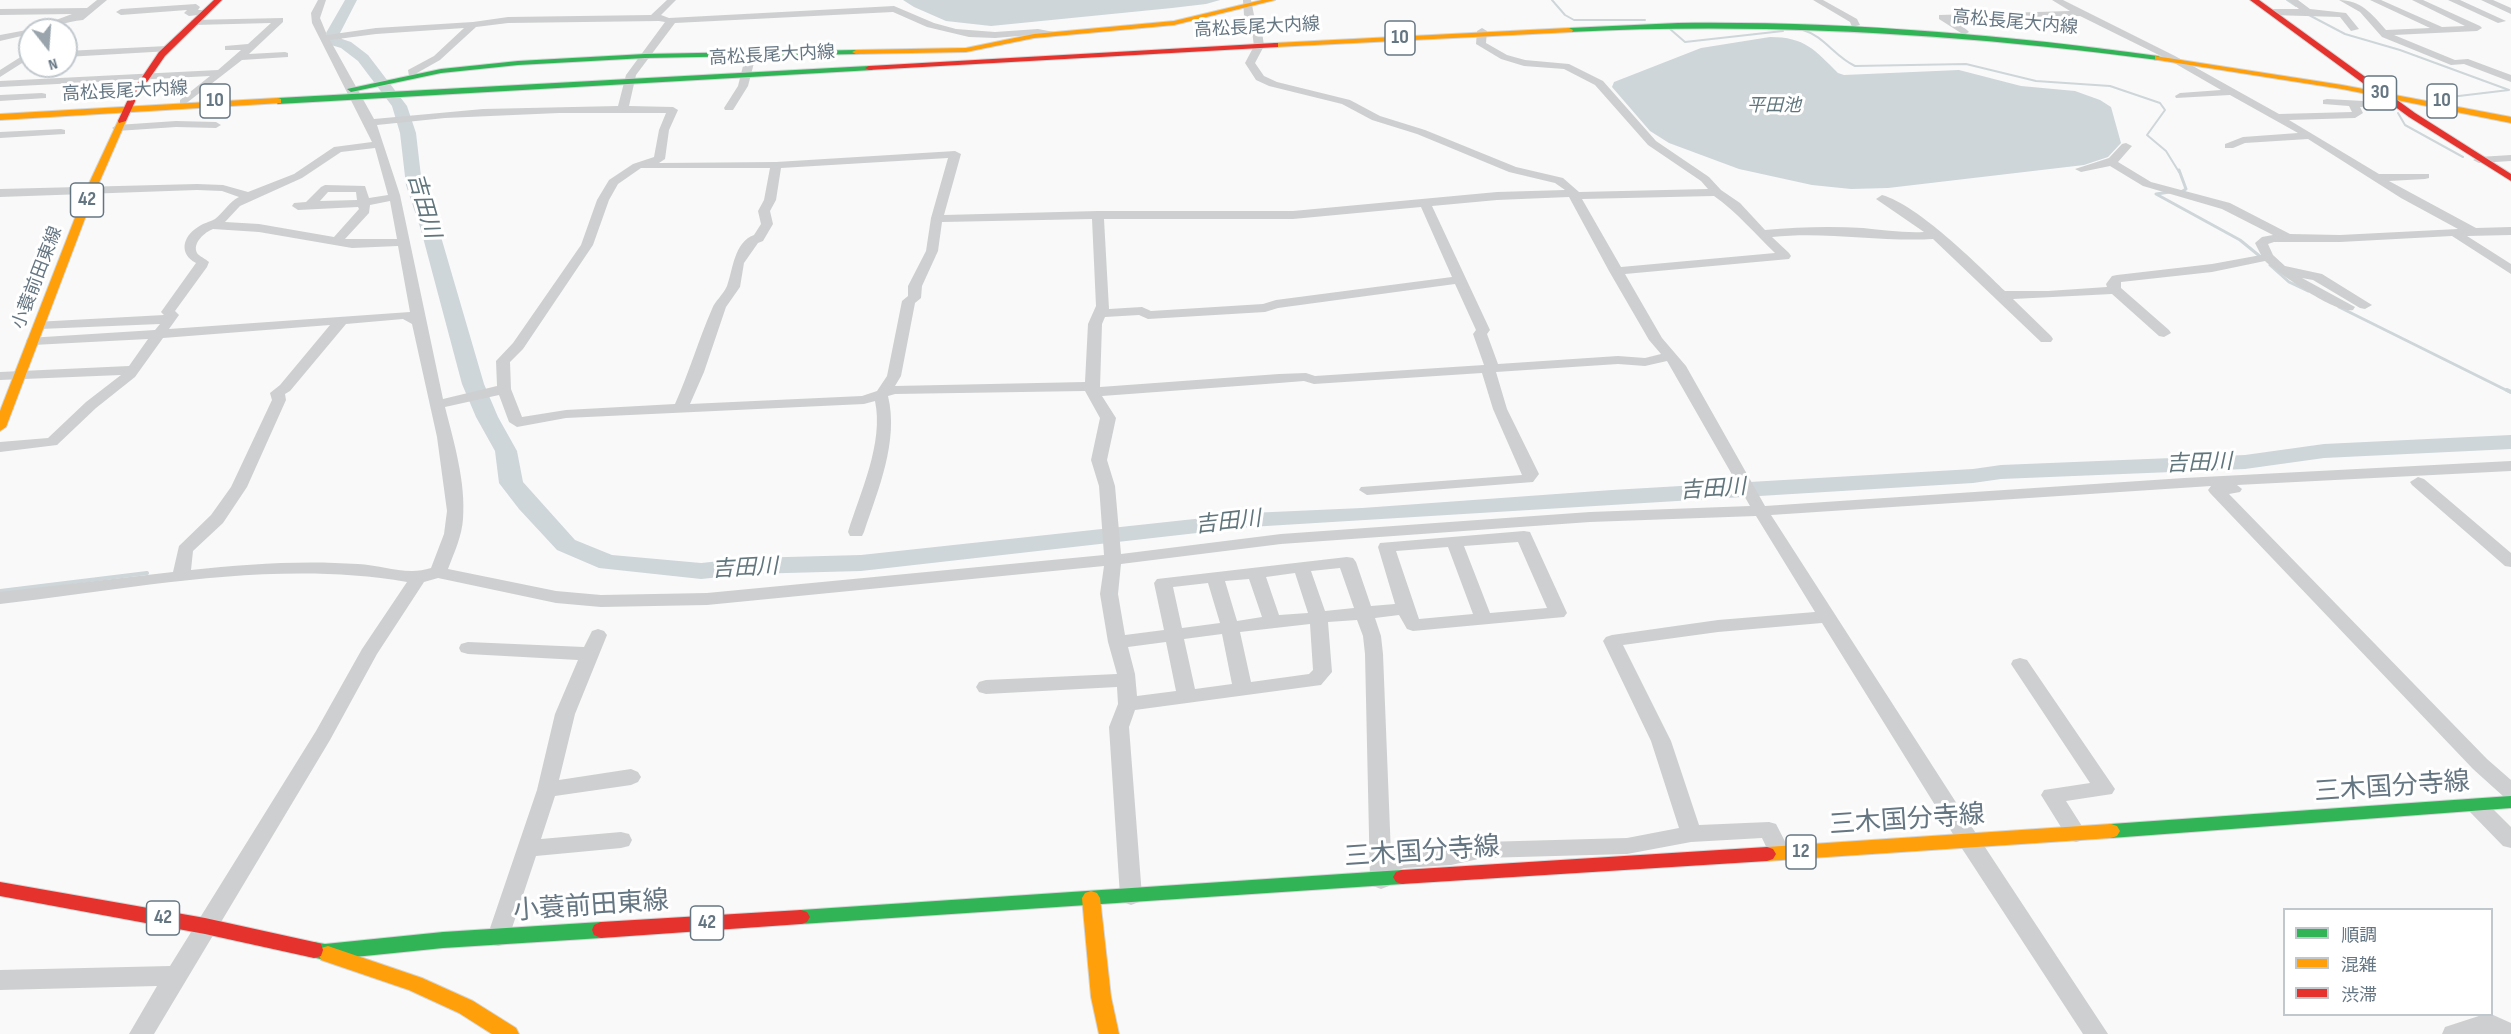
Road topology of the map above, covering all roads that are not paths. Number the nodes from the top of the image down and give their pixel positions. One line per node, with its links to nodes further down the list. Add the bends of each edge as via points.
1 (103, 0): 16 (street)
2 (218, 0): 23 (main road, 小蓑前田東線 / 42)
3 (322, 0): 42 (street, via 315,14 316,22)
4 (672, 0): 25 (street, via 656,15)
5 (1271, 0): 15 (main road)
6 (1817, 0): 30 (street)
7 (2056, 0): 22 (street)
8 (2254, 0): 20 (main road, 30)
9 (2292, 0): 21 (street)
10 (2343, 0): 38 (street, via 2363,10)
11 (2374, 0): 33 (street)
12 (2416, 0): 29 (street)
13 (2452, 0): 28 (street)
14 (2485, 0): 17 (street)
15 (1247, 3): 40 (main road, via 1174,22); 46 (street, via 1256,24)
16 (88, 11): 18 (street); 24 (street); 26 (street)
17 (2511, 11)
18 (0, 12)
19 (121, 12): 23 (street, via 196,7 189,13)
20 (2271, 12): 21 (street); 66 (main road, 30)
21 (2305, 12): 32 (street, via 2343,15)
22 (2083, 13): 36 (street, via 1942,17); 53 (street)
23 (199, 17): 45 (street, via 280,20); 48 (main road, 小蓑前田東線 / 42)
24 (69, 18)
25 (658, 18): 27 (street); 31 (street, via 508,20)
26 (78, 19)
27 (670, 20): 40 (street, via 894,9 956,32); 52 (street)
28 (2506, 21): 29 (street)
29 (2466, 23): 33 (street, via 2477,28)
30 (1855, 25): 36 (main road, 高松長尾大内線 / 10); 46 (main road, 高松長尾大内線 / 10, via 1641,23)
31 (473, 26): 34 (street); 65 (street, via 437,58 412,72)
32 (2354, 29)
33 (2442, 30): 38 (street)
34 (418, 31): 37 (street); 42 (street); 43 (street)
35 (1481, 32): 46 (main road, 高松長尾大内線 / 10); 53 (main road, 高松長尾大内線 / 10, via 1656,26 1829,27 2013,39); 106 (street, via 1481,44 1504,57 1524,63 1566,66 1599,83 1652,143 1705,179)
36 (1964, 32): 53 (main road, 高松長尾大内線 / 10)
37 (439, 33)
38 (2383, 33): 57 (street, via 2454,63 2464,61)
39 (18, 34): 41 (street)
40 (1052, 34): 50 (main road, via 966,50)
41 (0, 38)
42 (327, 38): 68 (street, via 328,50)
43 (393, 38)
44 (240, 40): 45 (street)
45 (253, 43): 47 (street); 54 (street)
46 (1258, 44): 58 (main road, 高松長尾大内線 / 10); 108 (street, via 1250,63 1264,81 1351,104 1376,118 1513,170 1559,180)
47 (228, 48)
48 (167, 49): 49 (street); 61 (main road, 小蓑前田東線 / 42)
49 (78, 53)
50 (754, 54): 52 (main road); 58 (street)
51 (285, 55): 54 (street)
52 (645, 56): 63 (street); 65 (main road, via 475,66)
53 (2167, 56): 66 (main road, 高松長尾大内線 / 10); 67 (street)
54 (240, 57): 60 (street)
55 (18, 62): 59 (street)
56 (2511, 70): 57 (street)
57 (2492, 72): 62 (street)
58 (747, 73): 63 (main road, 高松長尾大内線 / 10); 77 (street)
59 (0, 74)
60 (220, 74): 61 (street); 72 (street)
61 (146, 76): 64 (street); 76 (main road, 小蓑前田東線 / 42)
62 (2511, 79)
63 (629, 80): 65 (main road, 高松長尾大内線 / 10); 78 (street)
64 (0, 84)
65 (414, 87): 68 (main road, 高松長尾大内線 / 10); 68 (main road); 80 (street)
66 (2376, 90): 75 (main road, 30); 82 (main road, 高松長尾大内線 / 10)
67 (2231, 92): 70 (street); 81 (street)
68 (357, 93): 72 (main road, 高松長尾大内線 / 10); 76 (main road, 高松長尾大内線 / 10); 83 (street)
69 (42, 96): 71 (street)
70 (2180, 96)
71 (0, 98)
72 (184, 102): 76 (main road, 高松長尾大内線 / 10)
73 (2327, 102): 74 (street)
74 (2354, 104): 75 (street); 81 (street, via 2358,113 2355,115)
75 (2396, 105): 97 (main road, 30)
76 (127, 108): 79 (main road, 高松長尾大内線 / 10); 85 (main road, 小蓑前田東線 / 42)
77 (729, 108)
78 (623, 109): 80 (street); 100 (street, via 673,110 658,159)
79 (0, 115)
80 (429, 115): 83 (street)
81 (2276, 117): 91 (street)
82 (2511, 118)
83 (370, 123): 93 (street)
84 (216, 125): 86 (street)
85 (117, 128): 86 (street); 105 (main road, 小蓑前田東線 / 42)
86 (194, 131): 90 (street)
87 (61, 132): 88 (street)
88 (38, 133): 89 (street); 92 (street)
89 (0, 135)
90 (172, 135)
91 (2310, 136): 95 (street, via 2243,140); 103 (street)
92 (24, 144)
93 (379, 144): 109 (street, via 338,149 298,176); 110 (street)
94 (2127, 146): 98 (street, via 2122,155)
95 (2229, 146)
96 (2511, 158): 97 (street)
97 (2479, 160): 104 (main road, 30)
98 (2110, 162): 101 (street); 123 (street, via 2147,184 2226,206 2276,234)
99 (776, 165): 100 (street); 116 (street, via 955,154); 152 (street, via 770,200 764,211 767,224 738,262 733,287 719,307 698,372)
100 (637, 166): 147 (street, via 613,182 587,245 518,346 503,361)
101 (2081, 169)
102 (2425, 176): 103 (street)
103 (2377, 178): 119 (street)
104 (2511, 178)
105 (92, 189): 107 (street); 109 (street, via 223,188); 137 (main road, 小蓑前田東線 / 42)
106 (1717, 192): 108 (street); 121 (street)
107 (0, 193)
108 (1574, 194): 112 (street); 129 (street)
109 (249, 196): 117 (street)
110 (394, 197): 113 (street); 125 (street)
111 (1882, 199): 122 (street)
112 (1425, 202): 115 (street, via 1293,215); 130 (street)
113 (363, 203): 114 (street, via 361,188 325,189); 124 (street, via 365,210)
114 (304, 206)
115 (1098, 215): 116 (street); 133 (street, via 1103,306)
116 (938, 218): 149 (street, via 932,251 904,317 894,376)
117 (212, 225): 124 (street, via 259,228); 134 (street, via 195,237 190,249 192,256 203,262 168,312 172,315)
118 (2511, 231): 119 (street)
119 (2473, 232): 120 (street)
120 (2455, 233): 123 (street); 128 (street)
121 (1763, 234): 122 (street, via 1791,231); 129 (street, via 1785,256)
122 (1934, 235): 132 (street)
123 (2292, 238): 126 (street, via 2265,240 2261,243)
124 (336, 242): 125 (street)
125 (405, 242): 136 (street)
126 (2265, 258): 127 (street); 131 (street, via 2117,279)
127 (2285, 270): 127 (street, via 2317,277 2367,309 2349,307 2303,285)
128 (2511, 270)
129 (1615, 271): 142 (street, via 1656,340)
130 (1459, 280): 133 (street, via 1265,308 1148,315 1142,311); 143 (street, via 1483,330 1480,334)
131 (2115, 290): 132 (street); 138 (street)
132 (2002, 295): 140 (street)
133 (1099, 313): 148 (street)
134 (170, 319): 137 (street); 139 (street)
135 (340, 321): 136 (street, via 405,315); 139 (street); 167 (street, via 277,393 279,400 240,487 217,519 185,550)
136 (418, 322): 151 (street)
137 (40, 325): 141 (main road, 小蓑前田東線 / 42)
138 (2164, 333)
139 (157, 335): 141 (street); 144 (street)
140 (2046, 339)
141 (33, 341): 145 (main road, 小蓑前田東線 / 42)
142 (1671, 357): 143 (street, via 1645,362 1618,360); 159 (street)
143 (1490, 368): 148 (street, via 1347,379 1306,377); 158 (street, via 1500,409 1531,474 1527,479)
144 (132, 370): 145 (street); 154 (street, via 52,442)
145 (21, 375): 146 (street); 150 (main road, 小蓑前田東線 / 42)
146 (0, 376)
147 (504, 389): 151 (street); 152 (street, via 517,422 566,414)
148 (1092, 389): 149 (street, via 893,390); 162 (street, via 1108,418 1099,460 1107,486)
149 (881, 396): 152 (street, via 864,400); 160 (street, via 885,417 878,462)
150 (6, 399): 153 (main road, 小蓑前田東線 / 42)
151 (437, 405): 165 (street, via 455,513 452,537)
152 (681, 407)
153 (0, 427)
154 (0, 447)
155 (2511, 466): 159 (street)
156 (2511, 476): 157 (street)
157 (2418, 482): 163 (street); 189 (street, via 2216,490)
158 (1367, 490)
159 (1759, 509): 162 (street, via 1281,539); 174 (street)
160 (856, 532)
161 (1454, 542): 171 (street, via 1386,547); 175 (street); 175 (street, via 1524,536 1558,613)
162 (1113, 560): 165 (street, via 748,596 645,602 556,597); 179 (street, via 1109,594)
163 (2511, 562)
164 (1301, 567): 166 (street); 172 (street, via 1347,562); 173 (street)
165 (438, 572): 169 (street)
166 (1257, 572): 168 (street); 176 (street)
167 (181, 576): 169 (street, via 320,568); 170 (street)
168 (1215, 577): 177 (street); 178 (street, via 1163,583)
169 (418, 578): 203 (street)
170 (0, 598)
171 (1405, 609): 172 (street); 175 (street, via 1413,625)
172 (1365, 612): 173 (street); 199 (street, via 1374,654)
173 (1318, 617): 176 (street); 184 (street, via 1323,672 1314,680)
174 (1827, 617): 192 (street, via 1718,626 1612,641 1661,741); 196 (street)
175 (1484, 619)
176 (1272, 622): 177 (street)
177 (1230, 627): 178 (street); 184 (street)
178 (1174, 634): 179 (street); 185 (street)
179 (1117, 642): 182 (street)
180 (468, 648): 188 (street, via 594,644 565,714)
181 (2020, 664): 193 (street, via 2105,789 2051,795)
182 (1127, 680): 183 (street); 186 (street)
183 (986, 687)
184 (1243, 689): 185 (street)
185 (1187, 696): 186 (street)
186 (1128, 704): 201 (street, via 1119,727)
187 (631, 777): 188 (street)
188 (547, 790): 197 (street)
189 (2511, 792)
190 (2511, 802): 191 (main road, 三木国分寺線 / 12)
191 (2477, 806): 193 (main road, 三木国分寺線 / 12); 195 (street)
192 (1690, 834): 198 (street, via 1769,830); 199 (street, via 1627,846 1484,850 1404,860)
193 (2076, 834): 196 (main road, 三木国分寺線 / 12)
194 (621, 840): 197 (street)
195 (2511, 840)
196 (1969, 841): 198 (main road, 三木国分寺線 / 12); 212 (street)
197 (528, 848): 204 (street)
198 (1780, 854): 199 (main road, 三木国分寺線 / 12)
199 (1381, 873): 201 (main road, 三木国分寺線 / 12)
200 (0, 889): 203 (main road, 小蓑前田東線 / 42)
201 (1131, 896): 202 (main road, 三木国分寺線 / 12)
202 (1091, 898): 204 (main road, 小蓑前田東線 / 42); 211 (main road, via 1101,997)
203 (205, 926): 205 (main road, 小蓑前田東線 / 42); 206 (street)
204 (498, 937): 205 (main road, 小蓑前田東線 / 42)
205 (325, 952): 210 (main road, via 415,984 465,1007)
206 (176, 975): 207 (street); 209 (street)
207 (0, 980)
208 (2509, 1031): 213 (street, via 2488,1024)
209 (141, 1034)
210 (509, 1034)
211 (1109, 1034)
212 (2096, 1034)
213 (2454, 1034)

